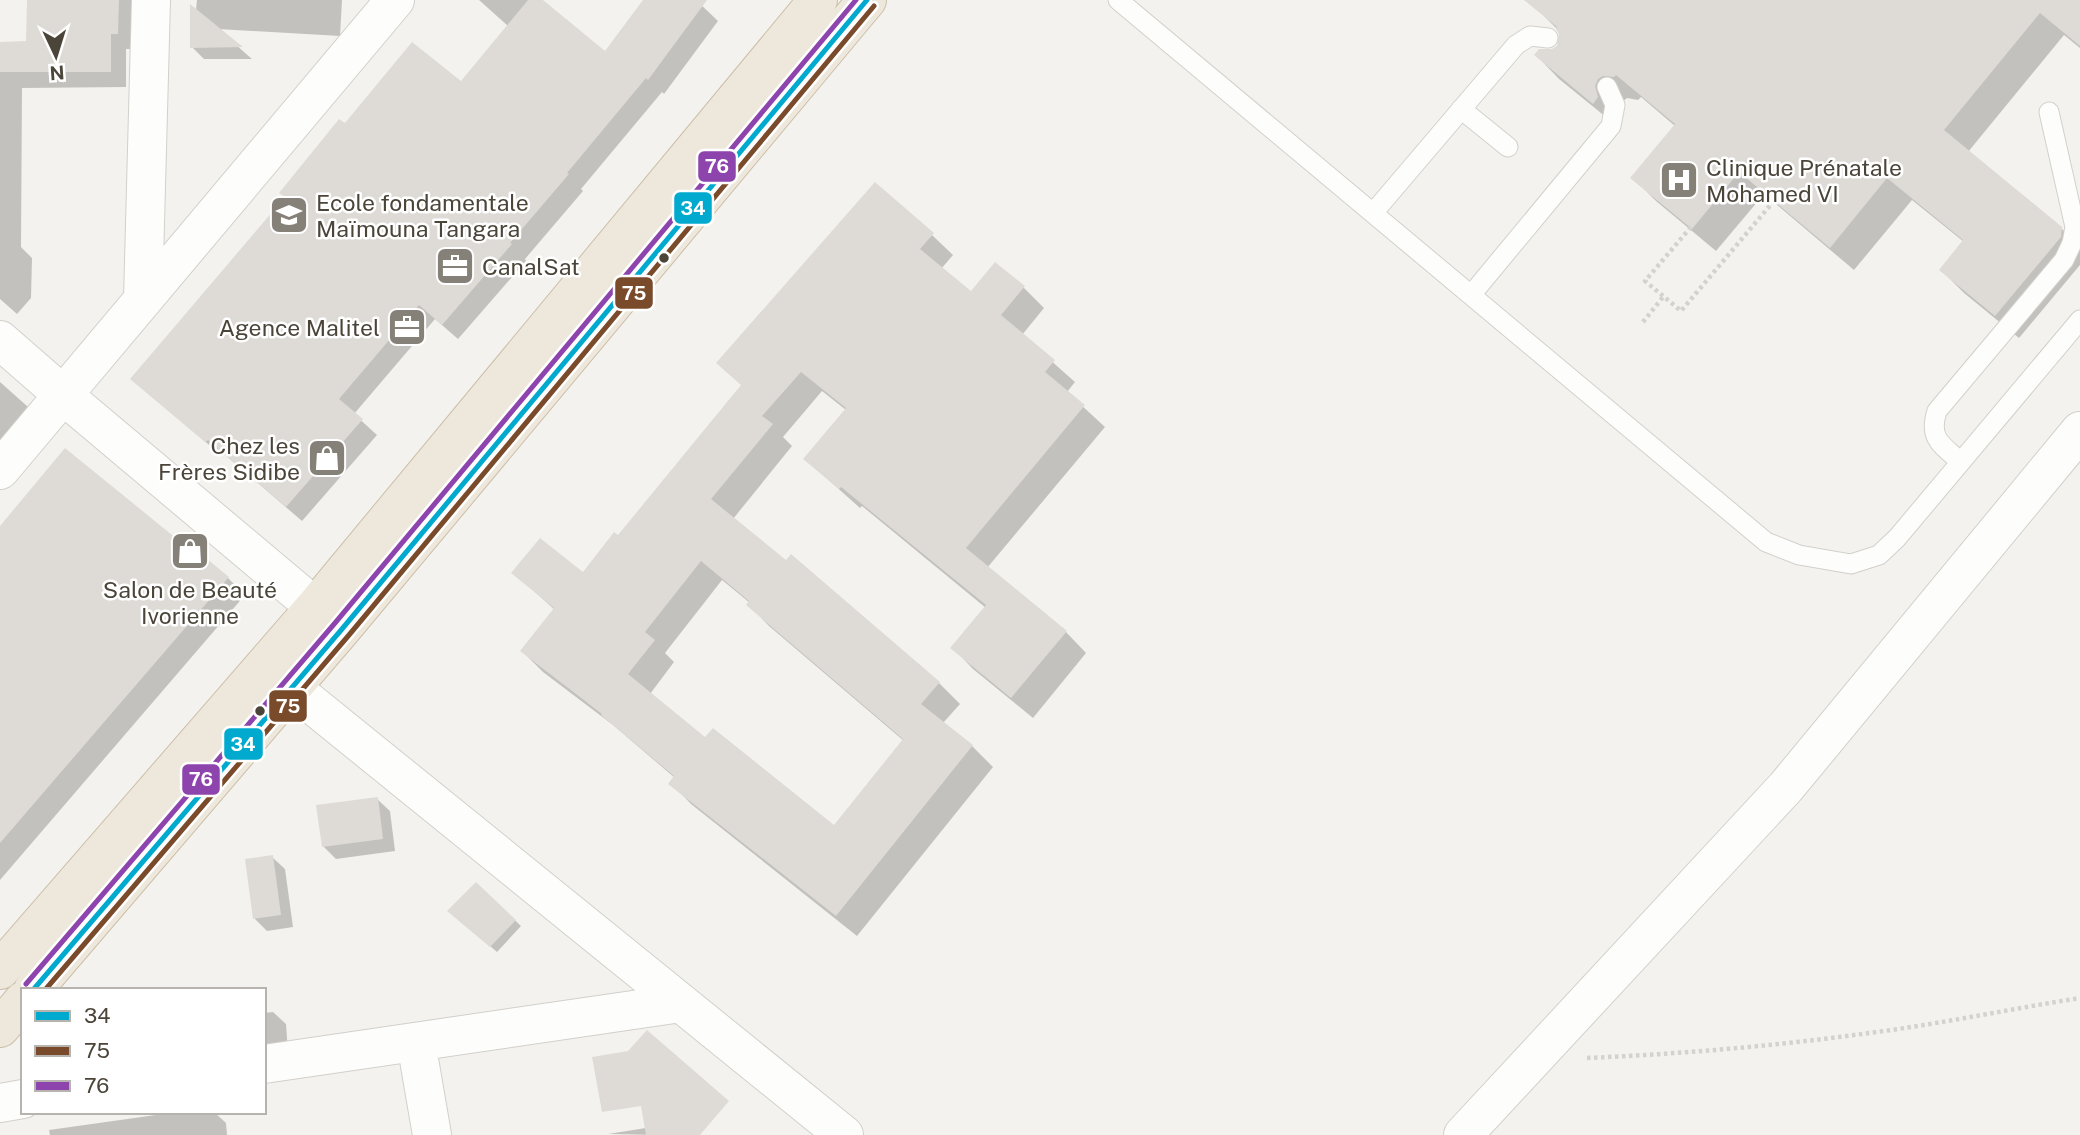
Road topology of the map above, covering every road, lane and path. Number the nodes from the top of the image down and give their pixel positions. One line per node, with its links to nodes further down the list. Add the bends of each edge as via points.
1 (151, 0): 16 (street)
2 (394, 0): 16 (street)
3 (818, 0): 24 (highway)
4 (867, 0): 24 (highway)
5 (1118, 0): 12 (lane)
6 (1548, 38): 8 (lane, via 1530,36 1516,45)
7 (1607, 86): 14 (lane, via 1615,105 1611,126)
8 (1461, 109): 10 (lane); 12 (lane)
9 (2049, 112): 22 (lane, via 2075,227 2072,243 2064,260 1937,411 1932,425 1936,439)
10 (1508, 147)
11 (1773, 202): 15 (path, via 1681,311)
12 (1373, 213): 14 (lane)
13 (1690, 228): 15 (path, via 1645,281)
14 (1471, 295): 22 (lane, via 1766,541 1799,555 1851,564 1879,555)
15 (1663, 297): 18 (path)
16 (143, 299): 20 (street)
17 (2080, 320): 22 (lane)
18 (1643, 322)
19 (0, 340): 20 (street)
20 (63, 395): 23 (street); 24 (street)
21 (2080, 431): 33 (street, via 1786,787)
22 (1961, 462)
23 (0, 470)
24 (328, 618): 25 (highway)
25 (277, 676): 26 (highway); 27 (highway); 30 (street)
26 (0, 970)
27 (35, 988)
28 (2080, 998): 33 (path, via 1771,1045)
29 (21, 1003): 31 (highway)
30 (681, 1003): 32 (street); 38 (street)
31 (0, 1028)
32 (416, 1042): 34 (street); 37 (street)
33 (1534, 1060): 39 (street)
34 (266, 1064)
35 (21, 1099): 36 (street)
36 (0, 1103)
37 (432, 1135)
38 (844, 1135)
39 (1463, 1135)

